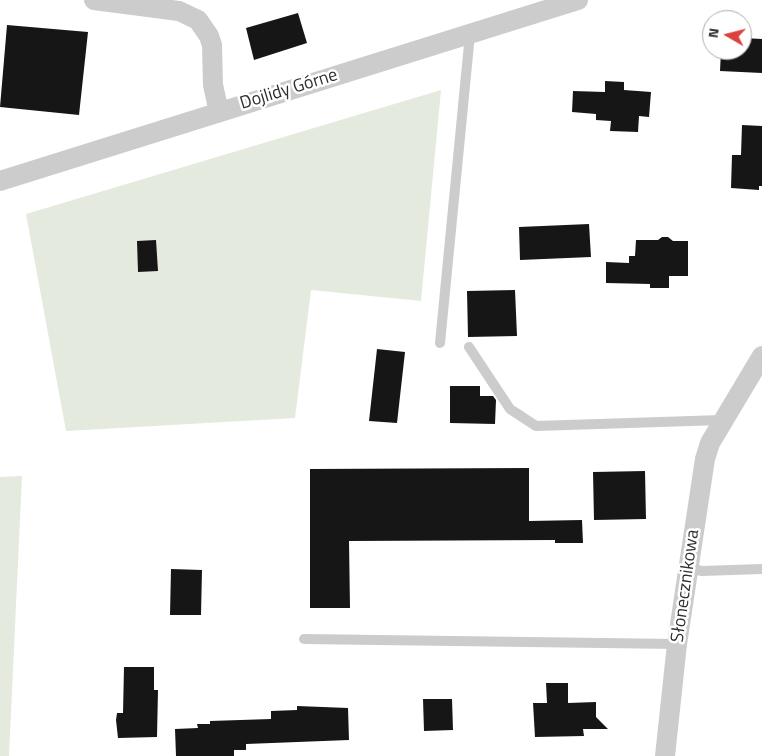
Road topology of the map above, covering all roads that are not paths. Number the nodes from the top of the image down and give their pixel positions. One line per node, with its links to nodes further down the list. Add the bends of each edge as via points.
1 (94, 0): 4 (street, via 179,11 198,20 210,36 212,80)
2 (578, 0): 3 (street, Dojlidy Górne)
3 (470, 34): 4 (street, Dojlidy Górne); 6 (lane)
4 (220, 112): 5 (street, Dojlidy Górne)
5 (0, 181)
6 (440, 343)
7 (469, 347): 9 (lane, via 510,409 536,426)
8 (762, 356): 9 (street, Słonecznikowa)
9 (722, 420): 10 (street, Słonecznikowa, via 705,459)
10 (688, 568): 11 (lane, via 702,571); 13 (street, Słonecznikowa)
11 (762, 569)
12 (304, 639): 13 (lane)
13 (677, 644): 14 (street, Słonecznikowa)
14 (665, 756)

